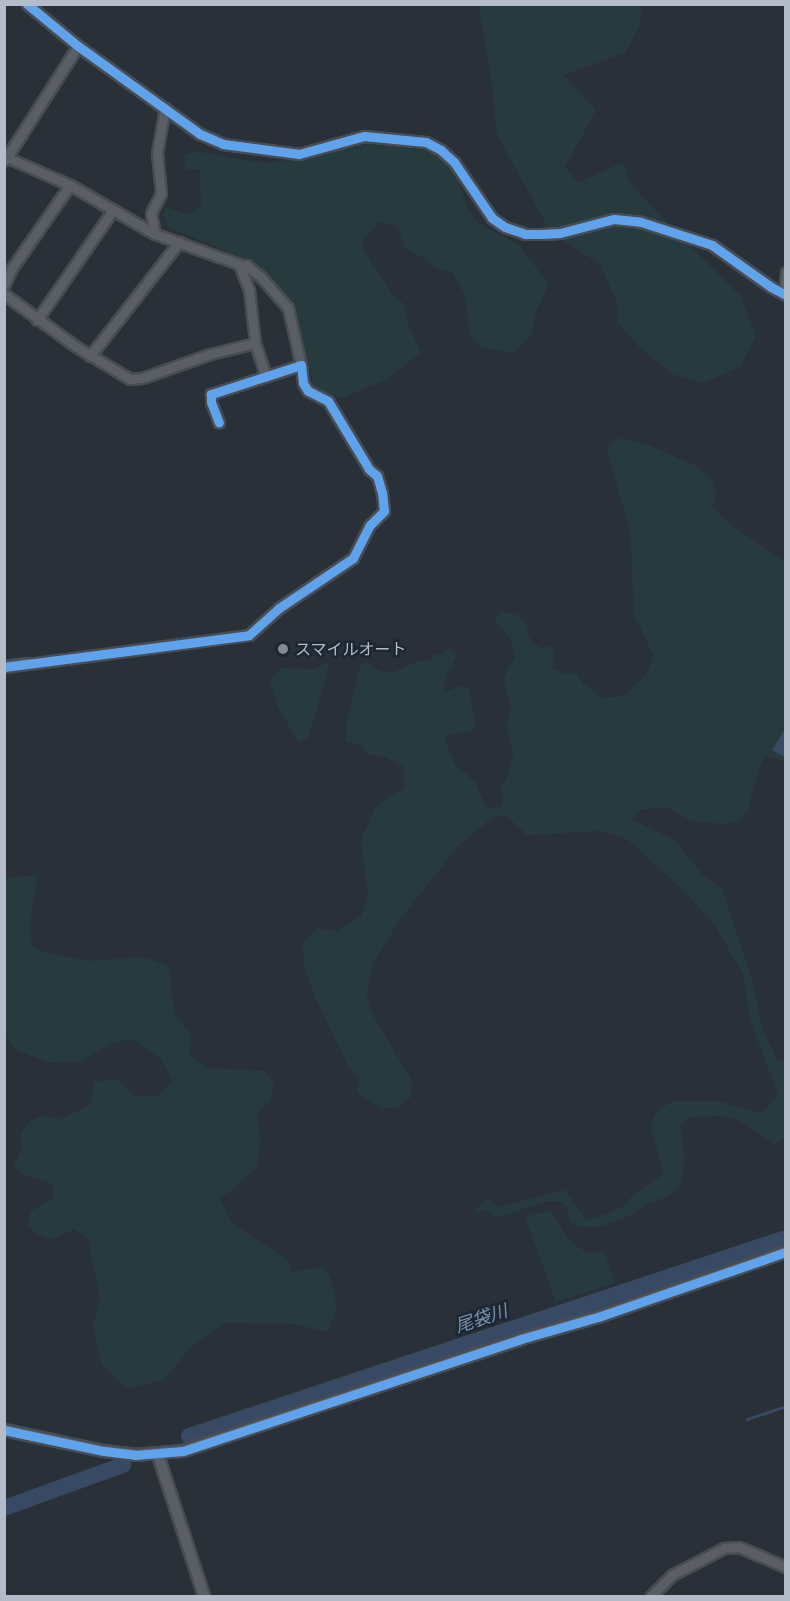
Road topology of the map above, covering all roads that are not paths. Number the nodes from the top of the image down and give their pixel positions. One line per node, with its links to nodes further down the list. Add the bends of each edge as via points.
1 (27, 4): 2 (street)
2 (78, 46): 3 (street); 4 (street)
3 (165, 108): 7 (street, via 157,153 161,193 151,213); 14 (street, via 200,134 223,144 278,153 299,154 364,136 426,142 454,162 492,218 506,227 525,234 541,234 614,219 641,222 712,245)
4 (5, 159): 5 (street)
5 (70, 185): 6 (street); 12 (street, via 12,267)
6 (114, 210): 7 (street); 15 (street)
7 (155, 234): 8 (street)
8 (178, 242): 9 (street); 17 (street)
9 (241, 268): 16 (street, via 249,290); 18 (street, via 246,265 261,277 288,308)
10 (786, 272): 11 (street)
11 (785, 284)
12 (4, 285)
13 (4, 294): 15 (street)
14 (786, 295)
15 (38, 320): 17 (street)
16 (255, 343): 17 (street, via 130,379); 19 (street)
17 (90, 356)
18 (301, 365): 19 (street); 21 (street, via 308,391 328,401 360,456 377,476 382,493 384,511 370,525 353,558 279,608 249,635)
19 (266, 376): 20 (street, via 211,394)
20 (219, 423)
21 (28, 664): 22 (street)
22 (4, 667)
23 (786, 1252): 25 (street, via 601,1316 183,1451)
24 (4, 1430): 25 (street, via 104,1451)
25 (158, 1455): 27 (street)
26 (786, 1567): 28 (street, via 739,1547 724,1548 672,1575)
27 (204, 1596)
28 (651, 1596)

